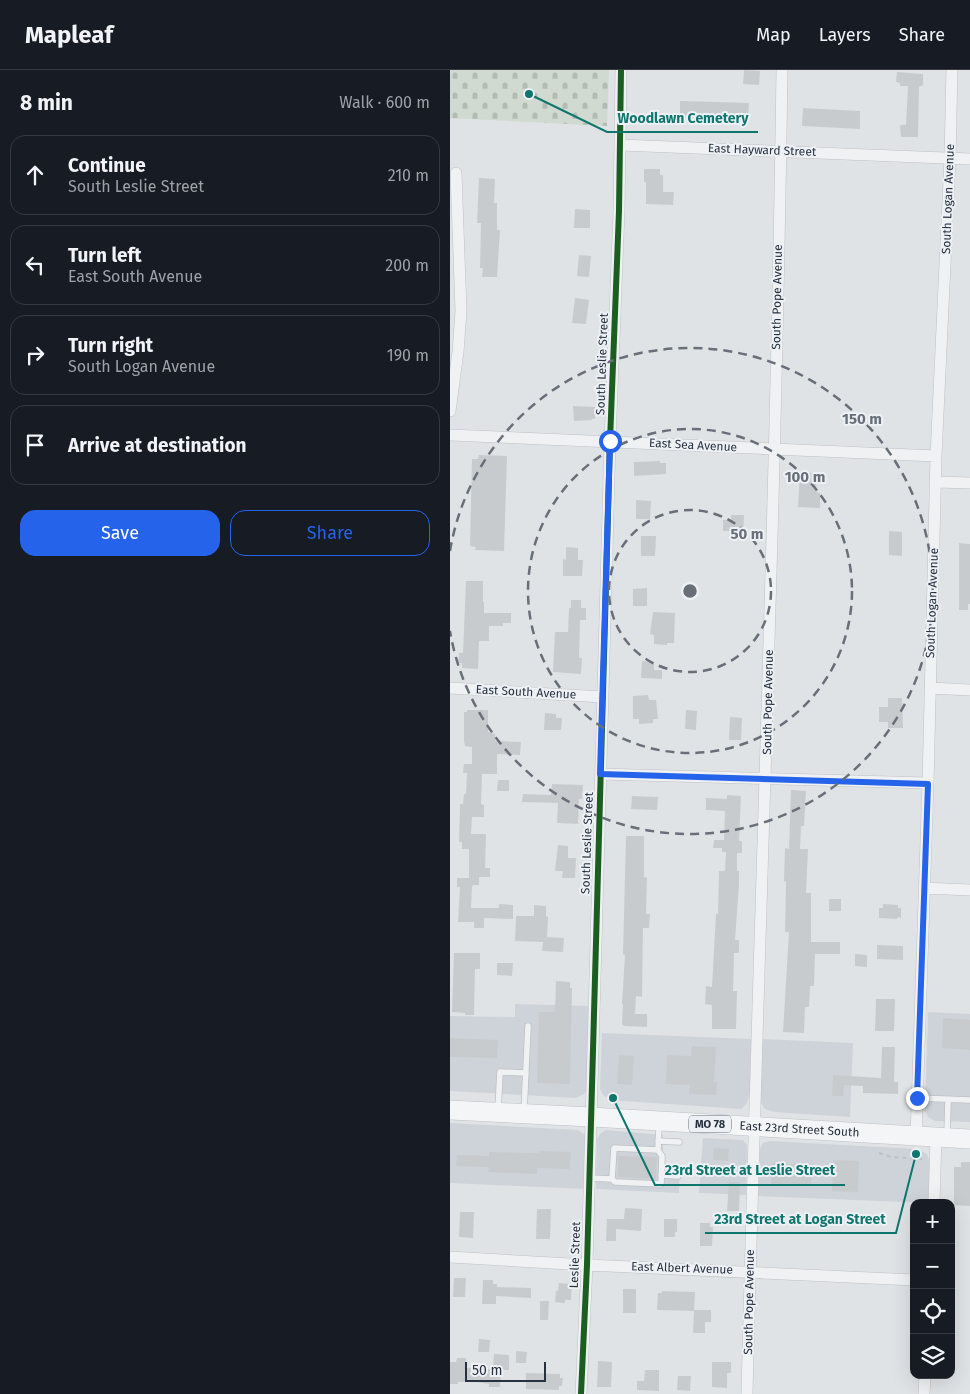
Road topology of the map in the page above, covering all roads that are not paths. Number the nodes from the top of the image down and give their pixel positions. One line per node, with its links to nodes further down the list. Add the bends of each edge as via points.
1 (621, 70): 4 (street)
2 (782, 70): 5 (street, South Pope Avenue)
3 (952, 70): 6 (street, South Logan Avenue)
4 (620, 146): 5 (street, East Hayward Street); 11 (street, South Leslie Street)
5 (781, 151): 6 (street, East Hayward Street); 12 (street, South Pope Avenue)
6 (950, 158): 7 (street, East Hayward Street); 13 (street, South Logan Avenue)
7 (970, 159)
8 (456, 173): 9 (street, via 461,311)
9 (450, 411)
10 (450, 435): 11 (street, East Sea Avenue)
11 (610, 441): 12 (street, East Sea Avenue); 19 (street, South Leslie Street)
12 (774, 449): 13 (street, East Sea Avenue); 21 (street, South Pope Avenue)
13 (936, 456): 14 (street, South Logan Avenue)
14 (936, 482): 15 (street); 17 (street, South Logan Avenue)
15 (970, 483)
16 (450, 688): 19 (street, East South Avenue)
17 (930, 688): 18 (street); 22 (street, South Logan Avenue)
18 (970, 690)
19 (603, 697): 20 (street, South Leslie Street)
20 (600, 774): 21 (street); 33 (street, South Leslie Street)
21 (766, 778): 22 (street); 35 (street, South Pope Avenue)
22 (928, 784): 23 (street, South Logan Avenue)
23 (924, 888): 24 (street); 27 (street, South Logan Avenue)
24 (970, 890)
25 (528, 1026): 26 (lane)
26 (526, 1073): 31 (lane, via 500,1072); 32 (lane)
27 (917, 1098): 28 (lane); 36 (street, South Logan Avenue)
28 (948, 1100): 29 (lane); 37 (lane)
29 (970, 1100)
30 (450, 1110): 31 (main road, East 23rd Street South / MO 78)
31 (498, 1112): 32 (main road, East 23rd Street South / MO 78)
32 (524, 1114): 33 (main road, East 23rd Street South / MO 78)
33 (591, 1117): 34 (main road, East 23rd Street South / MO 78); 44 (street, Leslie Street)
34 (659, 1121): 35 (main road, East 23rd Street South / MO 78); 39 (lane)
35 (753, 1126): 36 (main road, East 23rd Street South / MO 78); 49 (street, South Pope Avenue)
36 (916, 1137): 37 (main road, East 23rd Street South / MO 78)
37 (942, 1138): 38 (main road, East 23rd Street South / MO 78); 46 (street)
38 (970, 1139)
39 (658, 1141): 40 (lane); 41 (lane)
40 (679, 1142)
41 (658, 1150): 42 (lane, via 662,1156); 45 (lane, via 614,1148)
42 (661, 1175): 43 (lane); 45 (lane, via 661,1184 615,1182)
43 (678, 1176)
44 (589, 1178): 45 (lane); 48 (street, Leslie Street)
45 (612, 1179)
46 (934, 1199)
47 (450, 1257): 48 (street, East Albert Avenue)
48 (586, 1265): 49 (street, East Albert Avenue); 52 (street, Leslie Street)
49 (750, 1271): 50 (street, East Albert Avenue); 53 (street, South Pope Avenue)
50 (910, 1280)
51 (925, 1379): 54 (street)
52 (580, 1394)
53 (747, 1394)
54 (924, 1394)

